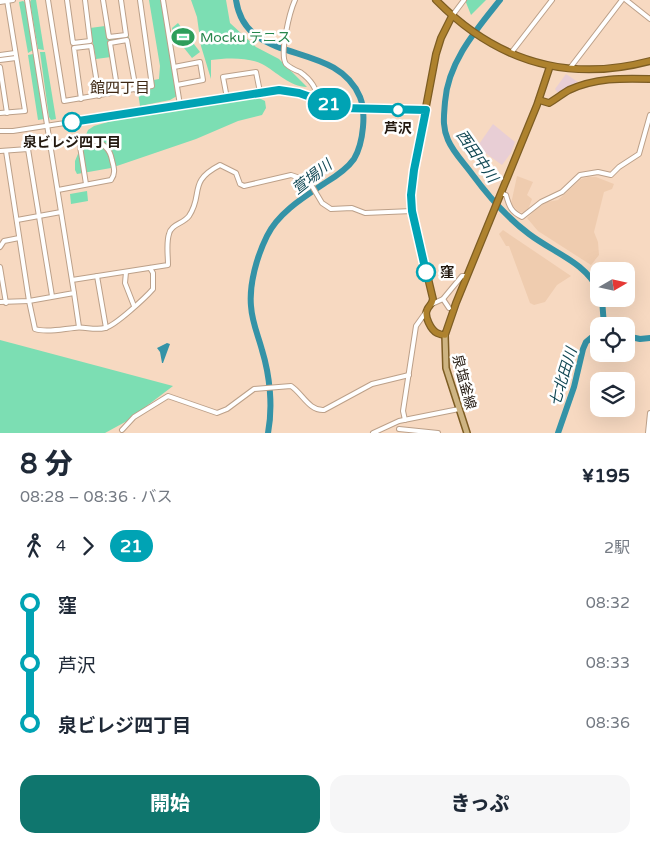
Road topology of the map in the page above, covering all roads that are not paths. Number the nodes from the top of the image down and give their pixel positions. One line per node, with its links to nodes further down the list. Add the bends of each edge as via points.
1 (7, 0): 2 (street); 16 (street); 19 (street)
2 (13, 0)
3 (27, 0): 45 (street)
4 (48, 0): 37 (street, via 64,102)
5 (67, 0): 6 (street, via 73,43 90,41)
6 (85, 0)
7 (103, 0): 8 (street, via 109,37 126,35)
8 (121, 0)
9 (140, 0): 32 (street, via 152,86)
10 (163, 0): 25 (street)
11 (295, 0): 38 (street, via 290,11 284,59 288,66 308,78)
12 (436, 0): 17 (highway)
13 (464, 0): 17 (street)
14 (552, 0): 20 (street)
15 (624, 0): 18 (street); 28 (street)
16 (0, 2)
17 (452, 16): 20 (highway, via 481,38); 41 (highway, via 436,54)
18 (650, 19)
19 (15, 53): 21 (street); 22 (street)
20 (511, 53): 26 (highway)
21 (0, 54)
22 (16, 58): 23 (street); 43 (street, via 25,111)
23 (0, 60)
24 (650, 61): 28 (highway, via 615,68)
25 (174, 66): 31 (street); 31 (street, via 200,62 202,80)
26 (550, 66): 28 (highway); 39 (highway)
27 (0, 67): 29 (street)
28 (570, 68)
29 (0, 74): 43 (street)
30 (650, 79): 39 (highway, via 588,82 551,102)
31 (177, 84): 40 (street)
32 (136, 90): 34 (street); 34 (street, via 128,40 110,43)
33 (260, 92): 36 (street); 36 (street, via 256,72 223,77); 38 (street, via 285,90)
34 (118, 93): 35 (street)
35 (99, 96): 37 (street); 37 (street, via 91,46 74,48)
36 (226, 98): 40 (street)
37 (81, 99)
38 (318, 100): 41 (street, via 354,109)
39 (539, 100): 53 (highway)
40 (180, 105): 45 (street)
41 (426, 110): 54 (highway, via 412,184)
42 (0, 113): 43 (street)
43 (7, 113)
44 (650, 115): 53 (street, via 639,154 611,175 598,172 580,175 562,192 541,202 522,217 511,209 506,195)
45 (48, 126): 46 (street); 48 (street)
46 (0, 132)
47 (79, 140): 48 (street); 51 (street); 51 (street, via 94,140 111,153 114,172 111,180)
48 (50, 144): 52 (street)
49 (0, 151): 50 (street)
50 (6, 151): 56 (street, via 28,149); 57 (street)
51 (86, 184): 52 (street)
52 (58, 190): 55 (street)
53 (501, 193): 64 (highway)
54 (412, 211): 61 (street, via 365,213 352,208 331,209 322,203 309,181 291,176 244,186 236,173 218,166 200,180 190,215 169,231 168,265); 72 (highway, via 434,299)
55 (61, 212): 56 (street); 65 (street)
56 (39, 217): 57 (street); 67 (street)
57 (17, 220): 58 (street)
58 (19, 238): 59 (street, via 4,241); 69 (street)
59 (0, 248)
60 (0, 267): 71 (street)
61 (150, 268): 62 (street); 73 (street, via 153,288)
62 (126, 272): 63 (street); 73 (street, via 125,282)
63 (97, 276): 65 (street); 77 (street)
64 (467, 276): 68 (street, via 462,276); 78 (highway)
65 (72, 280): 66 (street)
66 (74, 293): 67 (street); 76 (street)
67 (52, 296): 69 (street)
68 (443, 299): 72 (street); 74 (street)
69 (29, 300): 71 (street); 76 (street, via 37,330)
70 (0, 302): 71 (street)
71 (6, 303)
72 (432, 304): 75 (highway)
73 (134, 306): 77 (street)
74 (449, 308)
75 (426, 311): 78 (highway, via 433,330); 79 (street, via 416,326)
76 (79, 327): 77 (street, via 91,330)
77 (106, 328)
78 (445, 335): 80 (main road, 泉塩釜線, via 446,368)
79 (409, 375): 82 (street, via 403,411); 84 (street, via 372,384 324,410 311,406 291,386 259,388 217,413 168,396 134,417)
80 (459, 409): 82 (street); 88 (main road, 泉塩釜線)
81 (650, 413): 89 (street)
82 (405, 420): 83 (street)
83 (399, 421): 85 (street); 86 (street)
84 (122, 430)
85 (399, 431): 87 (street)
86 (372, 433)
87 (438, 433)
88 (468, 433)
89 (648, 433)

